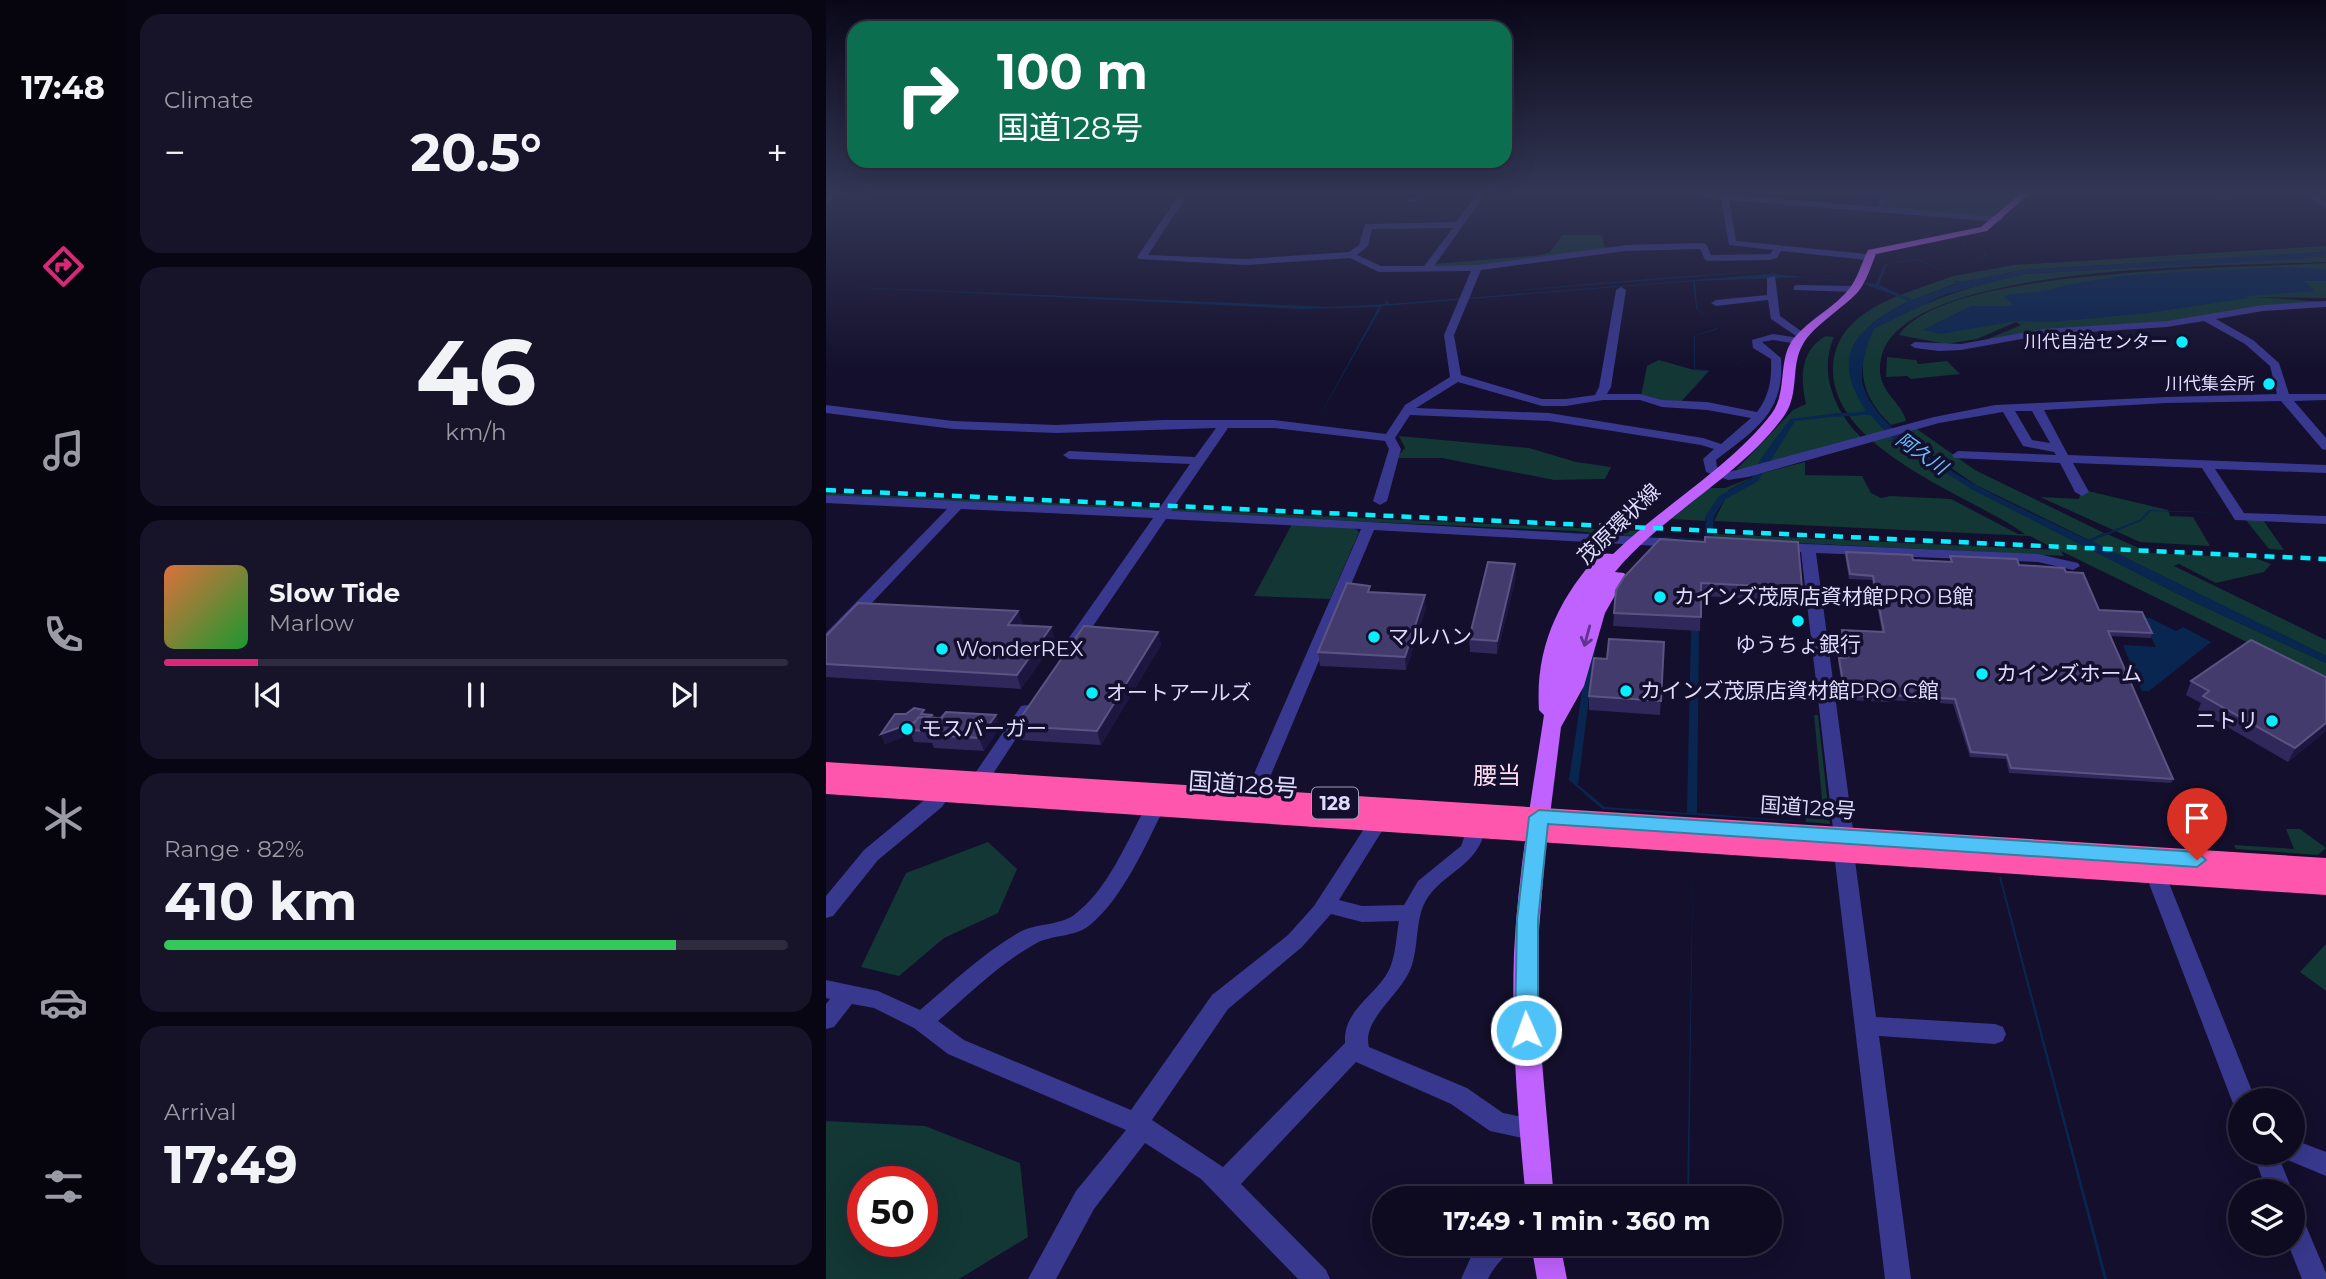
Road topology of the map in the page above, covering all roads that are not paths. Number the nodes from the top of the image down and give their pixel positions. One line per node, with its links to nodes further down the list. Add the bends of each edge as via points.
1 (1145, 252): 9 (street, via 1142,257 1245,262)
2 (1356, 252): 9 (street)
3 (1439, 252): 12 (street)
4 (1599, 252): 11 (street)
5 (1705, 252): 6 (street, via 1707,258 1769,257)
6 (1776, 252)
7 (1824, 252): 10 (street)
8 (1876, 252): 10 (main road)
9 (1351, 256): 12 (street, via 1376,269)
10 (1867, 257): 14 (main road)
11 (1477, 268): 12 (street); 25 (street, via 1449,338)
12 (1426, 270)
13 (1772, 278): 17 (street)
14 (1856, 284): 15 (street); 23 (main road)
15 (1797, 288)
16 (1620, 290): 26 (street)
17 (1772, 297): 18 (street); 23 (street, via 1776,317)
18 (1716, 303)
19 (2326, 304): 20 (street)
20 (2314, 305): 21 (street); 22 (street)
21 (2203, 316): 24 (street, via 2167,324 2043,332 1961,347); 27 (street, via 2249,342 2275,365)
22 (2326, 317)
23 (1800, 338): 33 (street, via 1757,340 1757,346 1777,361 1774,397); 37 (main road, 茂原環状線, via 1784,403 1772,422)
24 (1916, 345)
25 (1456, 378): 26 (street, via 1533,401 1569,403); 32 (street)
26 (1601, 397): 33 (street, via 1628,396 1674,405 1703,399)
27 (2284, 397): 28 (street); 29 (street); 36 (street)
28 (2326, 397)
29 (2036, 407): 30 (street); 38 (street)
30 (2007, 408): 37 (street, via 1915,427 1736,475 1721,474 1708,466 1709,459); 38 (street, via 2027,443)
31 (826, 410): 34 (street, via 944,425 1047,429)
32 (1406, 411): 35 (street); 37 (street, via 1549,417)
33 (1762, 417): 37 (street)
34 (1223, 426): 35 (street, via 1274,424); 41 (street)
35 (1390, 438): 46 (street, via 1395,449)
36 (2326, 446)
37 (1732, 450): 60 (main road, 茂原環状線, via 1597,584 1574,625)
38 (2063, 453): 40 (street); 42 (street); 44 (street)
39 (1069, 455): 41 (street)
40 (1958, 456)
41 (1199, 461): 48 (street)
42 (2206, 464): 43 (street); 49 (street, via 2240,517)
43 (2326, 469)
44 (2082, 492)
45 (826, 499): 47 (street)
46 (1380, 501)
47 (957, 506): 48 (street); 57 (street)
48 (1160, 515): 50 (street); 58 (street)
49 (2326, 520)
50 (1369, 526): 51 (street); 64 (street)
51 (1621, 541): 52 (street); 60 (main road, via 1589,574 1559,623 1546,697)
52 (1653, 542): 53 (street); 60 (main road, one-way to 60, via 1607,589 1590,623 1571,699)
53 (1692, 544)
54 (1769, 547): 55 (street)
55 (1808, 548): 56 (street, via 2038,558); 69 (street)
56 (2073, 566)
57 (826, 642)
58 (1063, 659)
59 (1040, 692): 63 (street)
60 (1552, 727): 67 (main road, 茂原環状線)
61 (826, 770): 63 (highway, 国道128号 / 128)
62 (826, 786): 63 (highway, 国道128号 / 128)
63 (961, 786): 64 (highway, 国道128号 / 128); 65 (highway, 国道128号 / 128); 74 (street, via 871,855)
64 (1249, 806): 65 (highway, 国道128号 / 128); 66 (highway, 国道128号 / 128); 67 (highway, 国道128号 / 128)
65 (1155, 808): 78 (street, via 1103,898 1084,919 1030,937)
66 (1378, 823): 68 (highway, 国道128号 / 128); 73 (street)
67 (1538, 825): 68 (highway, 国道128号 / 128); 69 (highway, 国道128号 / 128); 84 (main road, 茂原環状線, via 1525,967)
68 (1476, 829): 75 (street, via 1472,846 1428,882)
69 (1844, 845): 70 (highway, 国道128号 / 128); 71 (highway, 国道128号 / 128); 79 (street)
70 (2326, 868)
71 (2155, 873): 72 (highway, 国道128号 / 128); 82 (street)
72 (2326, 885)
73 (1327, 905): 75 (street, via 1362,914); 83 (street, via 1295,940 1220,1002)
74 (826, 910)
75 (1410, 913): 81 (street, via 1397,976 1354,1031)
76 (837, 991): 77 (street); 78 (street, via 878,1000)
77 (826, 1020)
78 (922, 1021): 83 (street, via 956,1047)
79 (1867, 1026): 80 (street); 96 (street)
80 (1995, 1034)
81 (1356, 1047): 84 (street, via 1359,1053 1459,1096 1498,1123); 87 (street)
82 (2239, 1088)
83 (1139, 1125): 87 (street); 92 (street, via 1085,1200)
84 (1532, 1129): 88 (main road, 茂原環状線)
85 (2305, 1155): 86 (street)
86 (2326, 1164)
87 (1224, 1184): 93 (street)
88 (1538, 1186)
89 (2305, 1255): 97 (street)
90 (1485, 1256): 94 (street)
91 (1547, 1256): 95 (main road)
92 (1041, 1279)
93 (1317, 1279)
94 (1474, 1279)
95 (1552, 1279)
96 (1898, 1279)
97 (2315, 1279)

